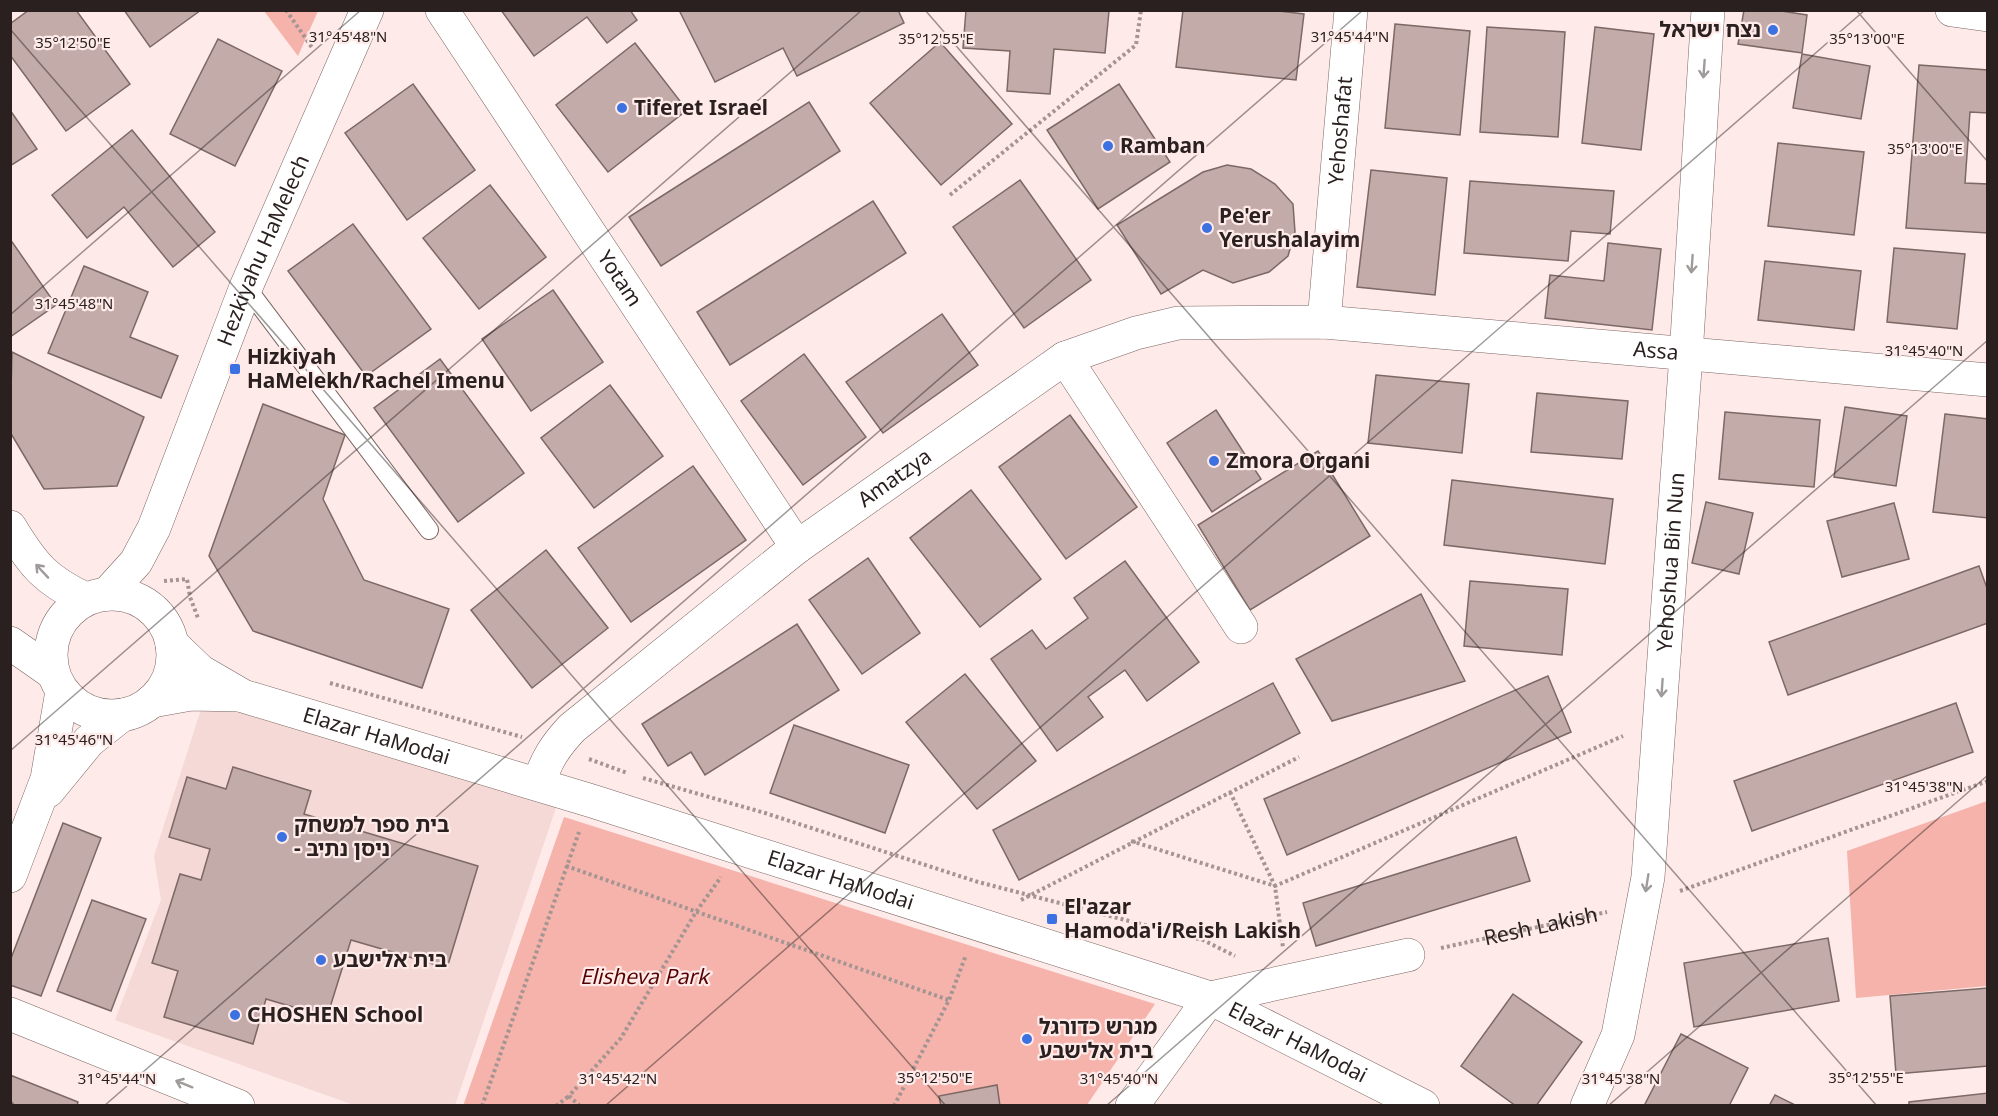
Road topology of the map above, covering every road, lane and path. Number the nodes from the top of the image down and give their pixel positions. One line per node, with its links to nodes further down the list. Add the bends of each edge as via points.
1 (367, 10): 9 (street, Hezkiyahu HaMelech)
2 (442, 10): 17 (street, Yotam)
3 (1141, 10): 8 (path, via 1136,45)
4 (1351, 10): 10 (street, Yehoshafat)
5 (1708, 10): 11 (street, Yehoshua Bin Nun, one-way to 11)
6 (1952, 10): 7 (street)
7 (1988, 15)
8 (950, 195)
9 (246, 287): 15 (street, Hezkiyahu HaMelech); 16 (lane)
10 (1324, 322): 11 (street, Assa); 12 (street, Amatzya, via 1178,323)
11 (1686, 355): 13 (street, Assa); 29 (street, Yehoshua Bin Nun, one-way to 29)
12 (1065, 358): 17 (street, Amatzya); 21 (street)
13 (1988, 380)
14 (10, 528): 18 (street, one-way to 14, via 57,586)
15 (154, 528): 18 (street, Hezkiyahu HaMelech, via 136,562); 19 (street, Hezkiyahu HaMelech)
16 (429, 530)
17 (797, 547): 30 (street, Amatzya, via 598,705)
18 (96, 597): 19 (street); 25 (street, via 68,612 56,631 51,651)
19 (155, 598): 20 (path, via 187,579); 23 (street)
20 (201, 623)
21 (1241, 627)
22 (10, 643): 25 (street)
23 (172, 644): 26 (street, Elazar HaModai, via 200,670); 27 (street, via 170,673)
24 (320, 680): 30 (path)
25 (58, 682): 28 (street, via 78,706 92,713); 36 (street, via 53,750)
26 (243, 696): 27 (street, Elazar HaModai, via 191,694); 33 (street, Elazar HaModai)
27 (152, 701): 28 (street)
28 (122, 715): 36 (street, via 75,758)
29 (1659, 721): 41 (path); 43 (street, Yehoshua Bin Nun, one-way to 43)
30 (555, 746): 33 (street, Amatzya); 42 (path, via 631,774)
31 (1299, 757): 34 (path)
32 (1988, 781): 43 (path, Resh Lakish)
33 (539, 784): 35 (street, Elazar HaModai)
34 (1230, 792): 37 (path); 41 (path)
35 (592, 801): 38 (street, Elazar HaModai); 39 (path)
36 (38, 807): 40 (street)
37 (1131, 841): 41 (path); 42 (path)
38 (741, 849): 44 (path); 45 (street, Elazar HaModai)
39 (566, 866): 44 (path); 53 (path)
40 (10, 876)
41 (1275, 886): 47 (path)
42 (1030, 895): 45 (path); 47 (path, via 1203,940)
43 (1643, 904): 46 (path, Resh Lakish); 59 (street, Yehoshua Bin Nun, via 1618,1035)
44 (696, 912): 49 (path); 51 (path, via 621,1038)
45 (978, 923): 48 (street, Elazar HaModai); 49 (path)
46 (1408, 955): 47 (street)
47 (1287, 981): 48 (street)
48 (1210, 998): 57 (street); 58 (street, Elazar HaModai)
49 (949, 1000): 56 (path)
50 (10, 1014): 52 (street, one-way to 50)
51 (569, 1096): 54 (path); 55 (path)
52 (238, 1106)
53 (482, 1106)
54 (556, 1106)
55 (580, 1106)
56 (894, 1106)
57 (1132, 1106)
58 (1423, 1106)
59 (1587, 1106)

